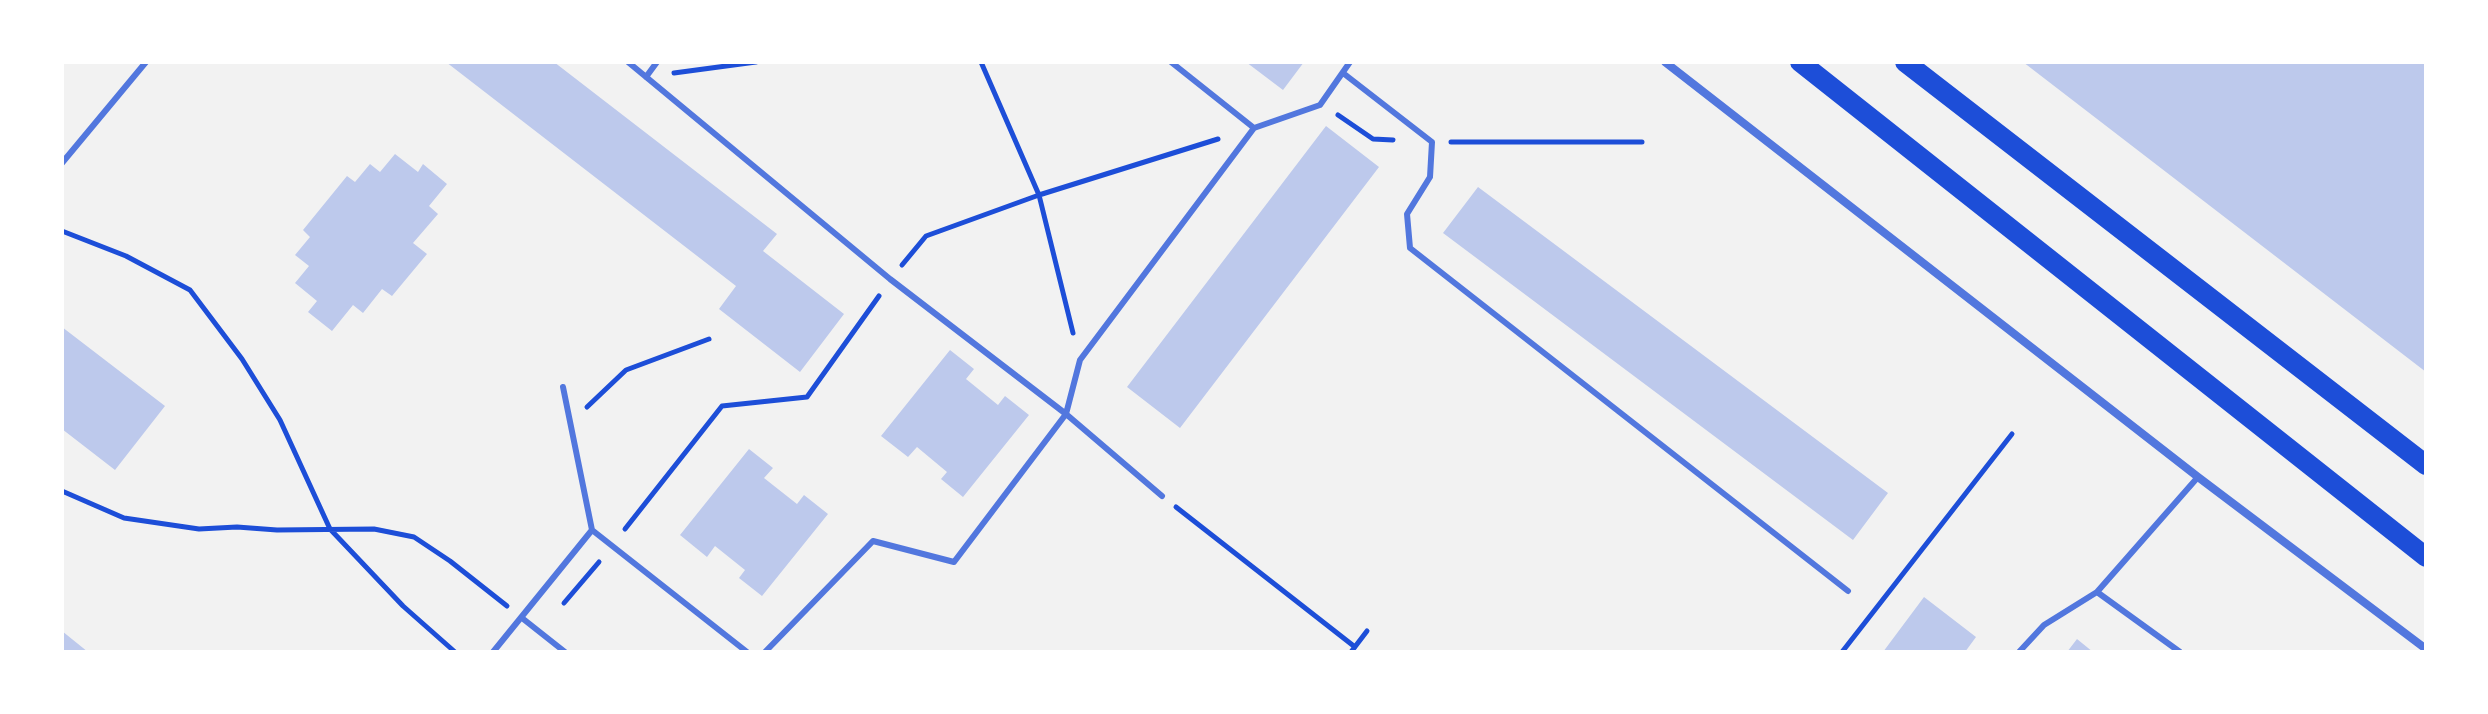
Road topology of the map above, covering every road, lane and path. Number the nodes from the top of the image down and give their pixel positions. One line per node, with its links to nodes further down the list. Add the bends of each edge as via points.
1 (146, 62): 17 (lane)
2 (628, 62): 12 (lane)
3 (657, 62): 12 (lane)
4 (756, 62): 12 (path)
5 (981, 62): 18 (path)
6 (1171, 62): 14 (lane)
7 (1350, 62): 11 (lane)
8 (1665, 62): 28 (street)
9 (1800, 62): 34 (main road)
10 (1905, 62): 27 (main road)
11 (1343, 73): 14 (lane, via 1320,105); 15 (lane)
12 (646, 77): 20 (lane)
13 (1334, 111): 15 (path, via 1373,139)
14 (1254, 128): 18 (path); 22 (lane)
15 (1432, 142): 16 (path); 35 (lane, via 1430,177 1407,214 1410,248)
16 (1642, 142)
17 (62, 163)
18 (1039, 195): 20 (path, via 926,236); 22 (path)
19 (62, 231): 31 (path, via 126,256 190,290 280,420)
20 (890, 279): 24 (lane); 33 (path, via 807,397 722,406)
21 (709, 339): 25 (path, via 626,370)
22 (1080, 360): 24 (lane)
23 (563, 387): 25 (lane)
24 (1066, 414): 30 (lane); 46 (lane, via 954,562 873,541)
25 (570, 423): 32 (lane)
26 (2012, 434): 47 (path)
27 (2426, 465)
28 (2198, 477): 36 (lane); 40 (street)
29 (62, 491): 31 (path, via 124,518 199,529)
30 (1162, 496): 41 (path)
31 (330, 529): 37 (path, via 374,529 414,537); 42 (path)
32 (592, 530): 33 (lane); 37 (lane)
33 (612, 545): 39 (path); 45 (lane)
34 (2426, 557)
35 (1848, 591)
36 (2097, 592): 48 (lane, via 2044,625); 49 (lane)
37 (522, 618): 39 (lane); 43 (lane)
38 (1367, 631): 41 (path)
39 (540, 632): 44 (lane)
40 (2426, 649)
41 (1353, 650)
42 (455, 652)
43 (493, 652)
44 (565, 652)
45 (747, 652)
46 (765, 652)
47 (1842, 652)
48 (2019, 652)
49 (2180, 652)

